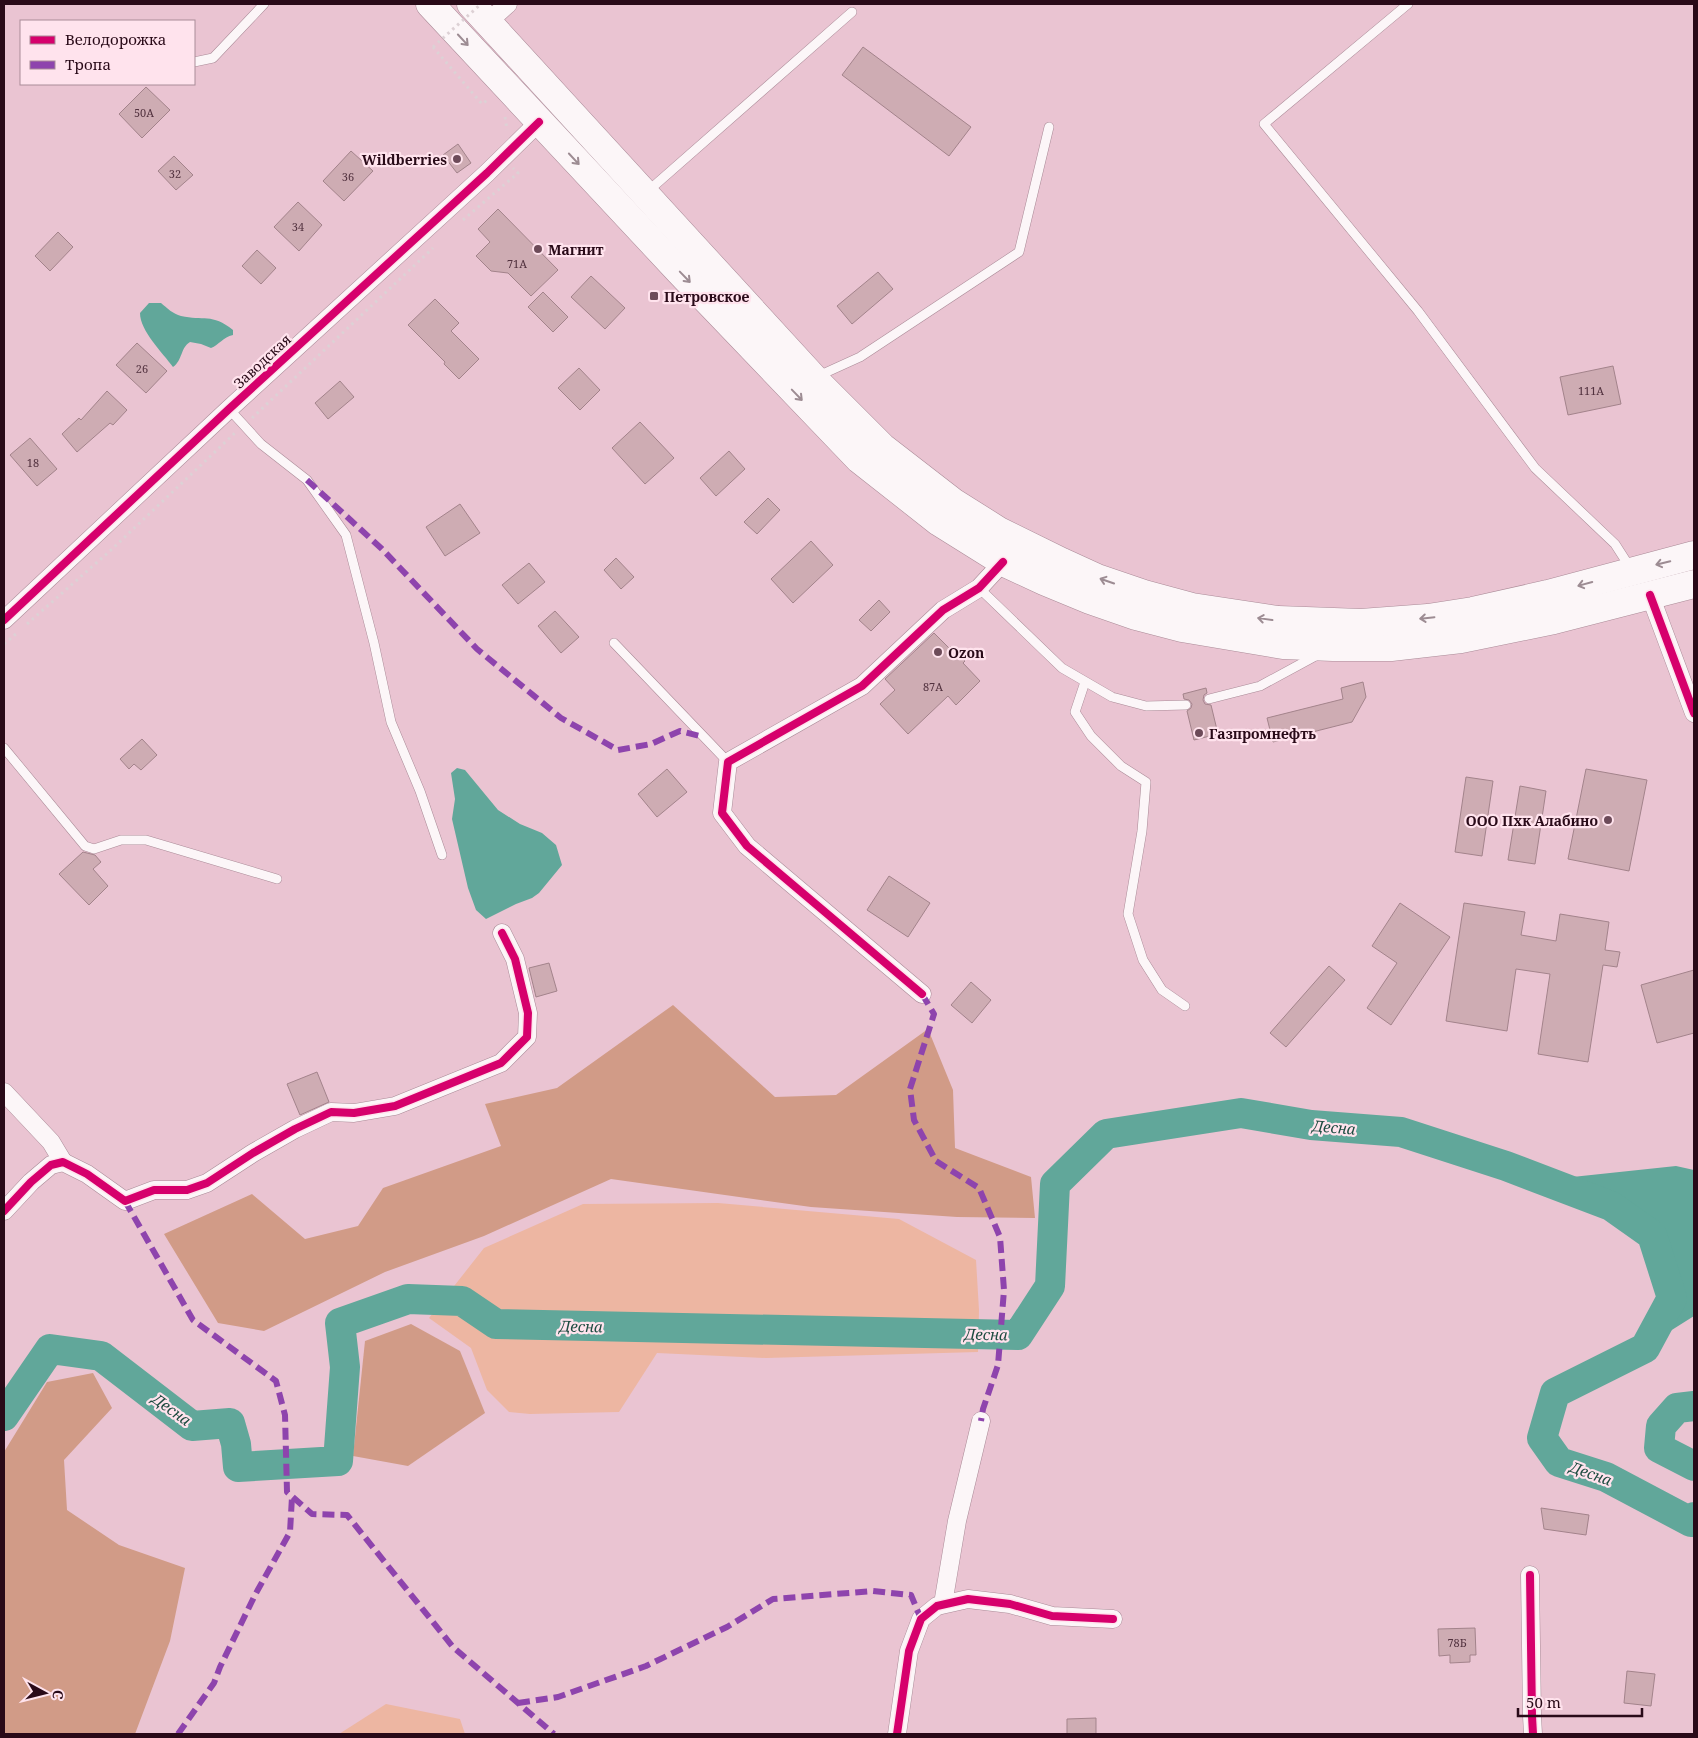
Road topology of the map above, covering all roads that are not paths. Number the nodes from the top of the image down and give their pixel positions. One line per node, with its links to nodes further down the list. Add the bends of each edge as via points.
1 (264, 4): 7 (lane, via 213,58)
2 (430, 4): 8 (highway, one-way to 8)
3 (508, 4): 5 (street)
4 (1408, 4): 15 (lane, via 1264,124 1418,311 1535,468 1615,544)
5 (480, 10): 10 (highway)
6 (852, 12): 10 (lane)
7 (195, 62)
8 (539, 122): 12 (street, Заводская); 14 (highway, one-way to 14, via 859,459 939,522)
9 (1048, 127): 11 (lane, via 1019,252 860,357)
10 (645, 194): 11 (highway)
11 (814, 378): 15 (highway, one-way to 11, via 1548,594 1428,618 1361,623 1278,620 1192,607 1097,578 1000,530 953,502 882,447)
12 (228, 408): 19 (street, Заводская); 28 (lane, via 261,444 307,480 346,535 391,722)
13 (1694, 555): 15 (highway, one-way to 15)
14 (1003, 562): 17 (street); 21 (highway, via 1090,600 1182,628 1283,645)
15 (1632, 571)
16 (1694, 584): 18 (highway)
17 (979, 588): 22 (lane, via 1062,668); 27 (street, via 943,610 862,686)
18 (1650, 595): 21 (highway, via 1554,620 1461,639 1391,646); 25 (street)
19 (4, 620)
20 (614, 643): 27 (lane)
21 (1332, 647): 23 (lane, via 1260,686)
22 (1085, 682): 24 (lane, via 1112,697 1146,706); 32 (lane, via 1075,712 1091,736 1121,766 1146,782 1142,831 1128,914 1142,960 1162,990)
23 (1209, 699)
24 (1186, 705)
25 (1694, 713)
26 (4, 748): 29 (lane, via 85,846 94,849 121,840 146,840)
27 (728, 762): 31 (street, via 722,813 747,846)
28 (442, 855)
29 (277, 878)
30 (502, 933): 34 (street, via 515,959 528,1013 527,1037 501,1063 396,1106 354,1113 332,1112 253,1153 207,1183 187,1190 154,1190 125,1201 87,1174)
31 (922, 994)
32 (1185, 1006)
33 (4, 1092): 34 (street, via 51,1142)
34 (63, 1162): 35 (street, via 50,1165)
35 (4, 1211)
36 (981, 1421): 38 (street, via 957,1521)
37 (1530, 1576): 41 (street)
38 (943, 1604): 39 (street, via 968,1599 1010,1604 1052,1616); 40 (street, via 921,1620 909,1652)
39 (1113, 1619)
40 (897, 1734)
41 (1533, 1734)

